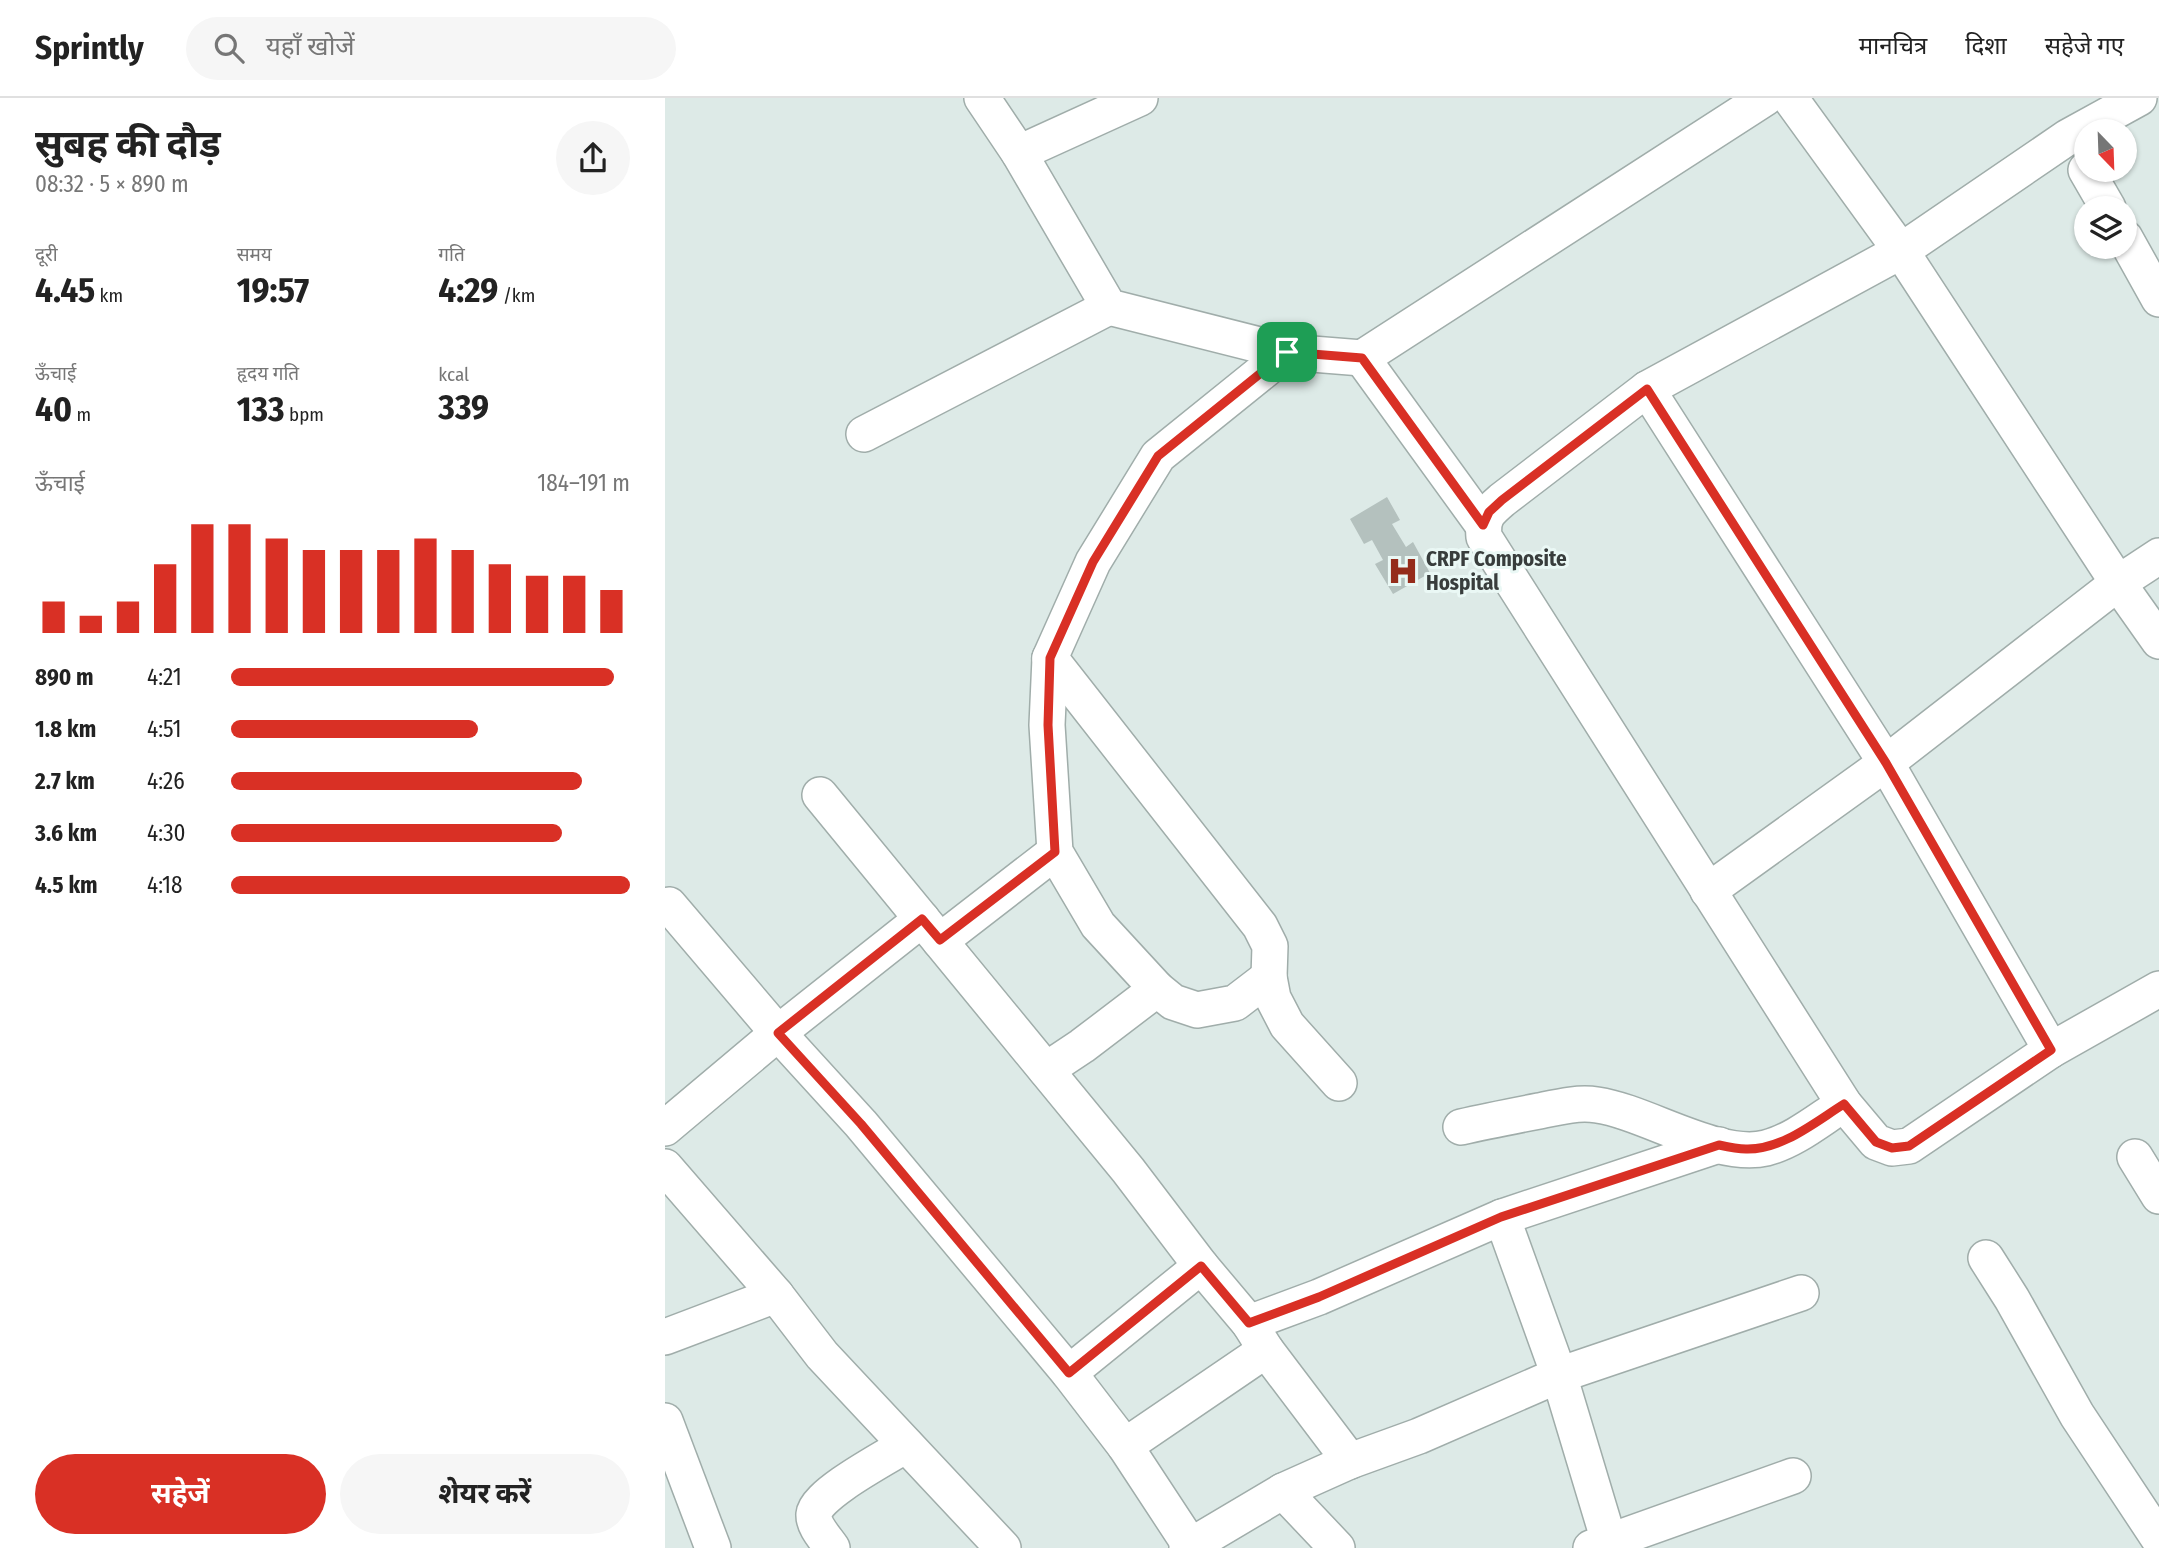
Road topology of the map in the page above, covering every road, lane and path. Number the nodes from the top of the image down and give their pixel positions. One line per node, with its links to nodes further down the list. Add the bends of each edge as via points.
1 (982, 98): 9 (street)
2 (1140, 98): 9 (street)
3 (1765, 98): 15 (street)
4 (1790, 98): 10 (street)
5 (2139, 98): 6 (street)
6 (2100, 107): 7 (street)
7 (2068, 137): 8 (street); 10 (street)
8 (2074, 148)
9 (1019, 153): 13 (street)
10 (1901, 251): 16 (street); 20 (street)
11 (2137, 259): 12 (street)
12 (2159, 299)
13 (1109, 307): 14 (street); 17 (street)
14 (1287, 352): 15 (street); 22 (street, via 1158,456 1093,562)
15 (1362, 358): 18 (street)
16 (1647, 389): 18 (street, via 1502,500); 23 (street)
17 (864, 434)
18 (1483, 525): 26 (street, via 1484,537)
19 (2159, 556): 20 (street)
20 (2118, 583): 21 (street); 23 (street)
21 (2159, 641)
22 (1050, 658): 25 (street, via 1048,725); 29 (street, via 1260,926 1271,946)
23 (1886, 763): 26 (street); 33 (street)
24 (820, 795): 28 (street)
25 (1055, 852): 28 (street); 30 (street, via 1098,925)
26 (1708, 891): 36 (street)
27 (669, 905): 32 (street)
28 (931, 930): 32 (street); 34 (street)
29 (1269, 977): 30 (street, via 1235,1003 1197,1010 1173,1002); 35 (street, via 1273,998 1287,1025)
30 (1157, 989): 34 (street)
31 (2159, 989): 33 (street)
32 (778, 1033): 38 (street); 50 (street, via 861,1124)
33 (2051, 1050): 36 (street, via 1909,1146 1892,1148 1876,1142)
34 (1046, 1070): 45 (street)
35 (1339, 1083)
36 (1844, 1104): 39 (street, via 1765,1148)
37 (1461, 1126): 39 (street, via 1573,1104 1596,1104)
38 (665, 1128)
39 (1719, 1145): 43 (street)
40 (2135, 1157): 42 (street)
41 (665, 1167): 47 (street)
42 (2159, 1196)
43 (1501, 1217): 49 (street, via 1319,1297); 51 (street)
44 (1986, 1258): 58 (street, via 2077,1415)
45 (1201, 1266): 49 (street); 50 (street)
46 (1801, 1293): 51 (street)
47 (776, 1295): 48 (street); 53 (street, via 822,1355)
48 (665, 1337)
49 (1258, 1337): 54 (street); 55 (street)
50 (1069, 1373): 54 (street)
51 (1559, 1375): 55 (street); 59 (street)
52 (665, 1421): 61 (street)
53 (905, 1445): 62 (street, via 817,1505 818,1528); 63 (street)
54 (1125, 1446): 60 (street)
55 (1350, 1461): 57 (street)
56 (1793, 1476): 59 (street)
57 (1283, 1491): 60 (street); 64 (street)
58 (2159, 1539)
59 (1604, 1546)
60 (1188, 1547)
61 (713, 1548)
62 (832, 1548)
63 (1003, 1548)
64 (1337, 1548)

